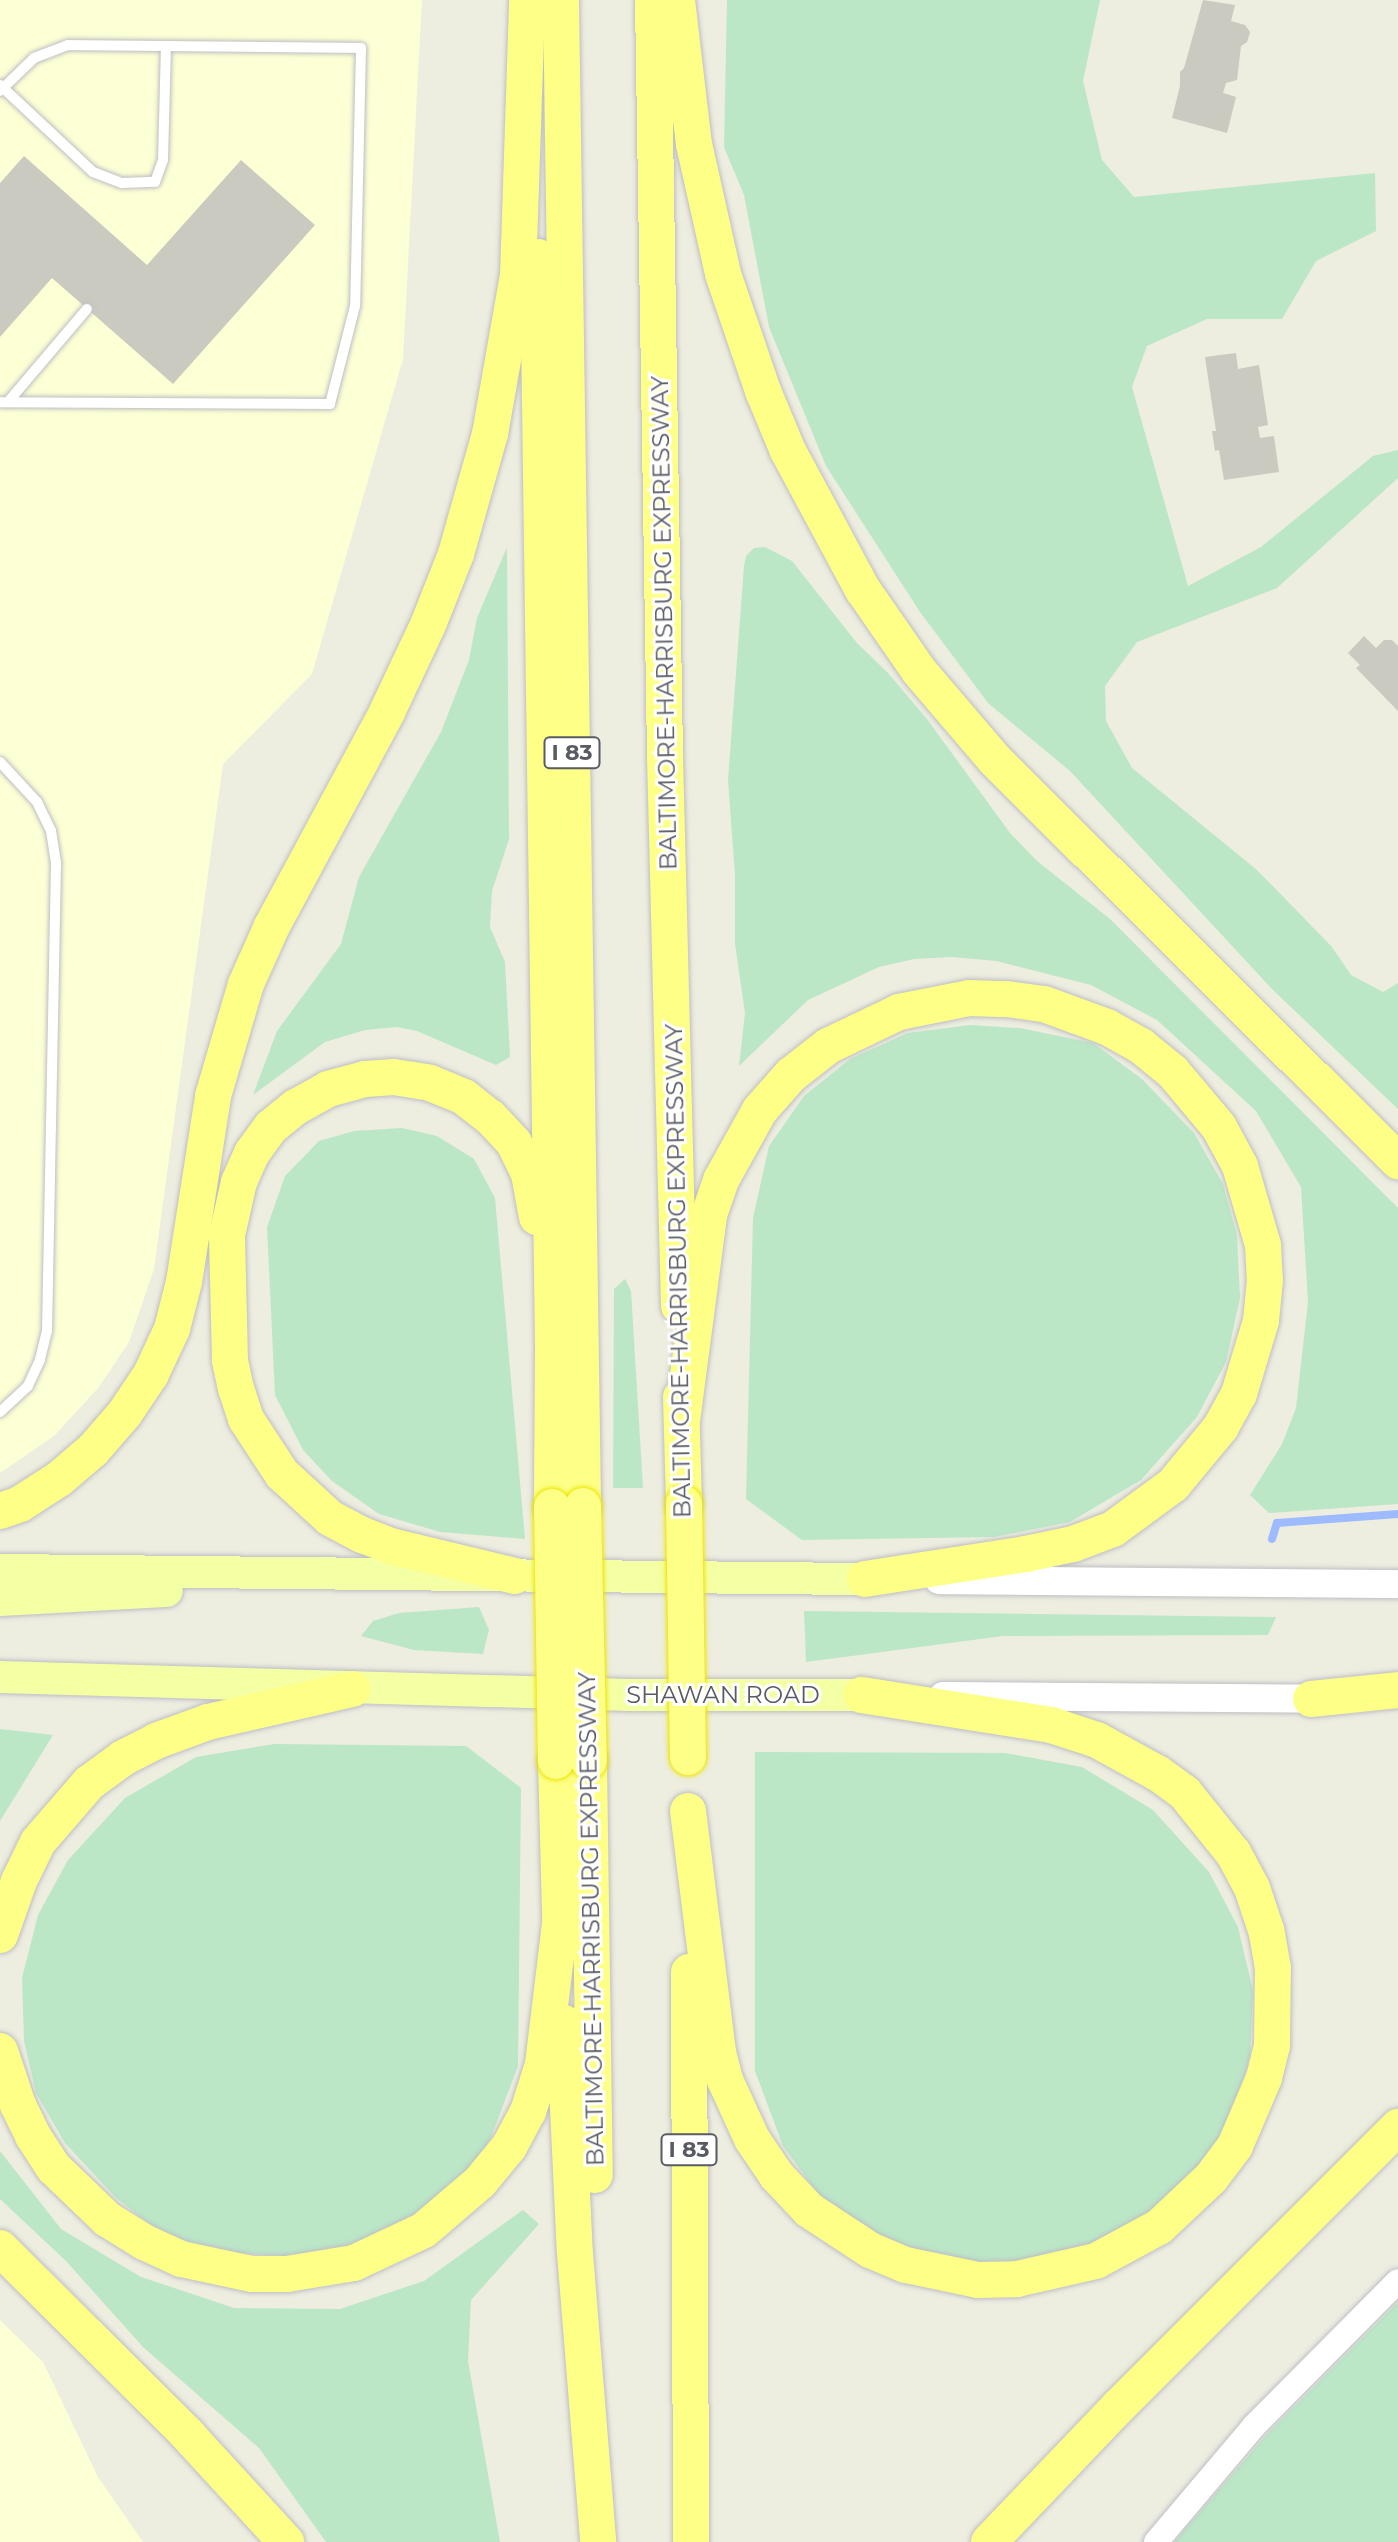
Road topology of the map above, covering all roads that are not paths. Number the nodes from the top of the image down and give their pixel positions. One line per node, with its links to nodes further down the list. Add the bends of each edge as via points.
1 (528, 0): 11 (highway, via 539,309); 15 (highway, via 518,276 490,434 456,554 387,712 246,984 213,1096 184,1282 172,1329 151,1374 93,1450 59,1479)
2 (561, 0): 14 (highway, BALTIMORE-HARRISBURG EXPRESSWAY / I 83)
3 (653, 0): 13 (highway, BALTIMORE-HARRISBURG EXPRESSWAY / I 83)
4 (677, 0): 10 (highway, via 694,144 723,274 788,451 863,590 919,671 995,760)
5 (166, 46): 6 (lane, via 51,49); 6 (lane, via 163,160 155,182 122,183 93,172); 8 (lane, via 361,48 355,306 330,404)
6 (1, 88)
7 (87, 309): 8 (lane)
8 (4, 402)
9 (0, 762): 12 (lane, via 37,802 51,831 56,863 47,1331 28,1386)
10 (1398, 1161)
11 (553, 1346): 14 (highway); 18 (highway, via 529,1174 514,1143 464,1097 430,1083 365,1079 328,1089 296,1107 271,1127 252,1153 235,1195 227,1235 230,1360 246,1419 263,1450 303,1497 362,1535)
12 (0, 1412)
13 (682, 1421): 19 (highway, via 709,1215 721,1180 760,1110 791,1075 828,1046 899,1012 969,998 1007,999 1044,1004 1107,1027 1172,1071 1219,1127 1240,1166 1263,1245 1261,1321 1239,1394 1221,1427 1173,1485 1113,1529 1026,1554); 29 (highway, BALTIMORE-HARRISBURG EXPRESSWAY / I 83, bridge)
14 (568, 1506): 28 (highway, BALTIMORE-HARRISBURG EXPRESSWAY / I 83, bridge)
15 (0, 1511)
16 (0, 1570): 17 (main road)
17 (353, 1575): 18 (main road); 21 (main road, via 99,1597)
18 (515, 1576): 19 (main road)
19 (865, 1579): 20 (main road)
20 (1398, 1584)
21 (0, 1600)
22 (0, 1677): 23 (main road, SHAWAN ROAD)
23 (352, 1689): 25 (main road, SHAWAN ROAD); 31 (highway, via 208,1722 123,1758 89,1783 38,1842)
24 (1398, 1690): 26 (highway)
25 (861, 1695): 26 (main road, SHAWAN ROAD); 29 (highway, via 1051,1725 1097,1740 1185,1793 1233,1853 1266,1930 1273,1968 1272,2045 1235,2146 1211,2178 1159,2227 1096,2261 1059,2272 978,2280 906,2265 870,2250 809,2210 752,2139 725,2080)
26 (1311, 1699): 27 (main road, SHAWAN ROAD)
27 (1398, 1700)
28 (573, 1761): 30 (highway); 37 (highway, BALTIMORE-HARRISBURG EXPRESSWAY / I 83)
29 (688, 1811): 38 (highway, BALTIMORE-HARRISBURG EXPRESSWAY / I 83)
30 (560, 1924): 32 (highway, via 543,2064 528,2112 509,2147 480,2182 424,2230 354,2263 252,2274 181,2259 144,2242 107,2219 54,2168 23,2115); 37 (highway, via 575,2253)
31 (0, 1935)
32 (0, 2051)
33 (1398, 2127): 39 (highway)
34 (0, 2248): 36 (highway, via 198,2445)
35 (1398, 2281): 40 (street, via 1254,2426)
36 (286, 2542)
37 (599, 2542)
38 (691, 2542)
39 (989, 2542)
40 (1156, 2542)

